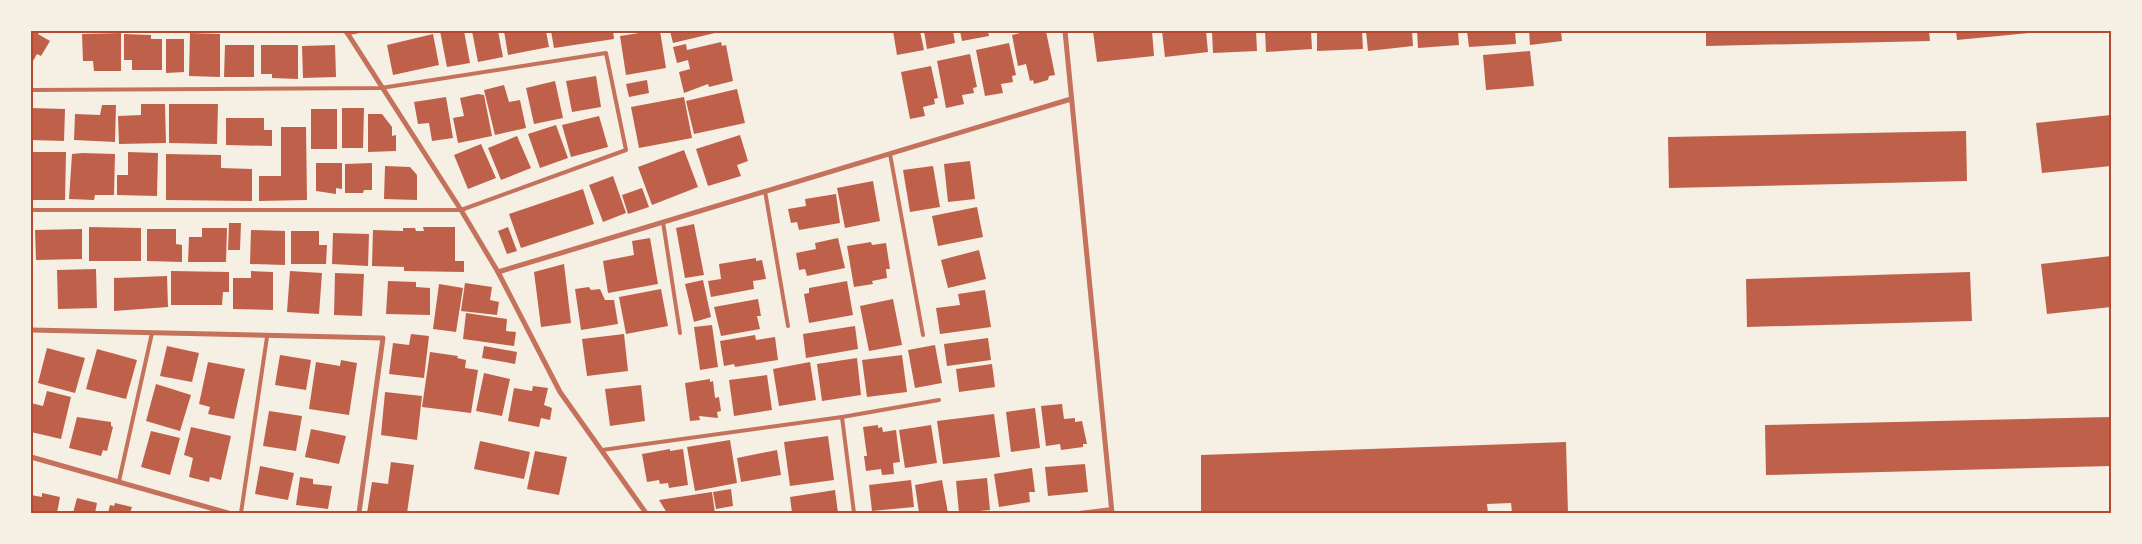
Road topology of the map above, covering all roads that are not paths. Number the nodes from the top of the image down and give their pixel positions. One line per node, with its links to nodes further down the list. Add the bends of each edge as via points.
1 (357, 31): 3 (street)
2 (1065, 31): 6 (street)
3 (346, 32): 4 (street)
4 (381, 88): 5 (lane); 10 (street); 10 (lane, via 606,53 626,150)
5 (31, 90)
6 (1070, 99): 7 (street); 24 (street)
7 (890, 154): 8 (street); 17 (lane)
8 (765, 191): 11 (street); 13 (lane)
9 (31, 210): 10 (lane)
10 (461, 210): 12 (street)
11 (663, 222): 12 (street); 16 (lane)
12 (498, 272): 21 (street, via 560,392)
13 (788, 326)
14 (31, 330): 15 (street)
15 (152, 333): 18 (street); 23 (lane)
16 (680, 333)
17 (923, 336)
18 (267, 337): 26 (lane); 27 (street, via 383,338)
19 (939, 400): 20 (lane)
20 (842, 417): 21 (lane); 29 (lane)
21 (602, 450): 28 (street)
22 (31, 457): 23 (street)
23 (119, 481): 25 (street)
24 (1112, 511): 30 (lane)
25 (228, 513)
26 (241, 513)
27 (359, 513)
28 (646, 513)
29 (854, 513)
30 (1079, 513)

